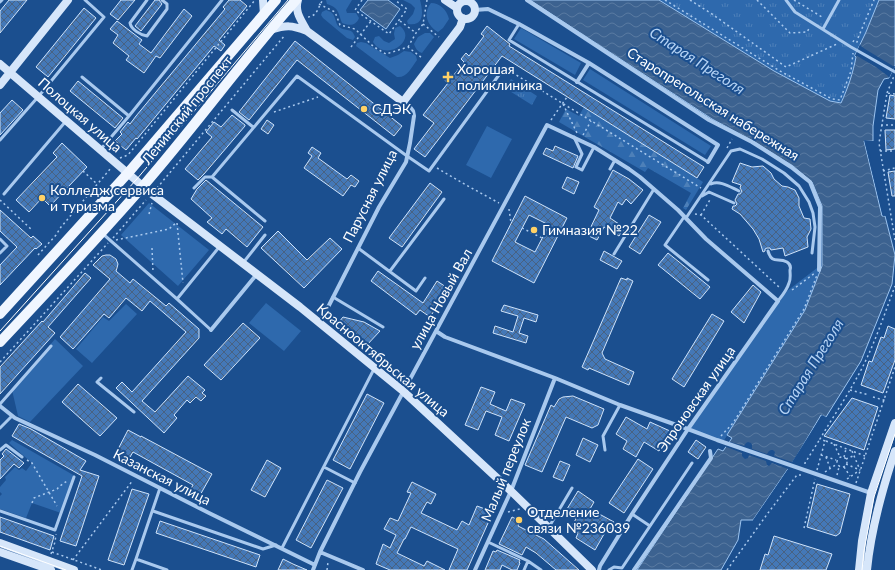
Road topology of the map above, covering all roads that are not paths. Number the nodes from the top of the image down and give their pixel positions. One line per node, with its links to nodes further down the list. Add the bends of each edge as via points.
1 (2, 0): 15 (lane)
2 (68, 0): 28 (street)
3 (85, 0): 32 (lane, via 104,18)
4 (147, 0): 5 (lane, via 130,23 131,27 147,36 168,9)
5 (162, 0)
6 (222, 0): 35 (lane)
7 (263, 0): 18 (street)
8 (276, 0): 18 (main road, Ленинский проспект)
9 (297, 0): 22 (main road, Ленинский проспект); 23 (street, via 297,11)
10 (444, 0): 16 (street)
11 (527, 0): 69 (street, Старопрегольская набережная, via 709,120 752,142 792,167 810,182 820,207)
12 (786, 0): 21 (lane, via 795,12)
13 (839, 0): 21 (lane)
14 (469, 1): 16 (street, via 463,1); 17 (street)
15 (0, 2)
16 (457, 8): 19 (street, via 458,14)
17 (475, 10): 19 (street, via 469,19); 20 (street, via 488,9)
18 (264, 15): 46 (main road, Ленинский проспект)
19 (463, 18): 33 (street, via 460,27)
20 (519, 24): 24 (street); 30 (lane, via 509,40)
21 (823, 28): 27 (lane)
22 (269, 30): 23 (street, via 291,26); 49 (main road, Ленинский проспект)
23 (307, 31): 33 (street, Парусная улица)
24 (588, 63): 30 (street); 44 (street, via 718,145)
25 (0, 64): 28 (street, Полоцкая улица)
26 (504, 68): 42 (lane, via 429,171)
27 (894, 72)
28 (10, 73): 31 (street); 32 (street, Полоцкая улица)
29 (82, 77): 35 (lane)
30 (577, 82): 44 (lane)
31 (0, 85)
32 (38, 97): 36 (street, Полоцкая улица); 39 (lane)
33 (403, 102): 42 (street, Парусная улица, via 410,107 414,116)
34 (232, 110): 37 (lane)
35 (129, 116): 41 (lane)
36 (66, 121): 41 (street, Полоцкая улица); 53 (lane)
37 (253, 128): 42 (lane, via 297,76); 47 (lane)
38 (574, 138): 40 (street); 40 (lane, via 582,154 576,167 582,170); 81 (street, улица Новый Вал, via 547,125)
39 (0, 140)
40 (594, 147): 43 (street)
41 (100, 150): 46 (street, Полоцкая улица)
42 (407, 156): 63 (street, Парусная улица)
43 (615, 160): 45 (lane); 51 (street)
44 (708, 162)
45 (610, 169)
46 (128, 173): 49 (street, Полоцкая улица); 77 (main road, Ленинский проспект)
47 (212, 177): 50 (lane, via 205,177); 58 (lane)
48 (709, 185): 52 (lane, via 716,182); 54 (lane); 66 (lane, via 731,151 740,149 774,166 799,186 814,213)
49 (143, 186): 59 (main road, Ленинский проспект); 62 (street, Краснооктябрьская улица, via 152,198)
50 (194, 188)
51 (654, 189): 57 (street); 67 (lane)
52 (739, 191)
53 (4, 194)
54 (701, 198): 56 (lane, via 709,192); 57 (lane)
55 (444, 199): 70 (lane)
56 (734, 203)
57 (685, 218): 73 (lane, via 665,245); 76 (street)
58 (265, 221)
59 (102, 233): 75 (lane); 82 (main road, Ленинский проспект)
60 (265, 234): 68 (lane)
61 (0, 239): 65 (lane, via 7,246)
62 (221, 246): 68 (street, Краснооктябрьская улица); 75 (lane)
63 (358, 248): 70 (lane); 74 (street, Парусная улица)
64 (768, 251): 76 (lane, Эпроновская улица, via 769,257 784,261 790,266 790,282)
65 (0, 253)
66 (812, 253)
67 (614, 254)
68 (243, 263): 71 (street, Краснооктябрьская улица)
69 (819, 270)
70 (390, 271): 72 (lane, via 416,291)
71 (257, 274): 78 (street, Краснооктябрьская улица); 80 (street)
72 (426, 278)
73 (708, 280)
74 (333, 297): 78 (street, Парусная улица); 79 (lane)
75 (177, 299): 80 (lane)
76 (778, 302): 94 (street, Эпроновская улица)
77 (0, 314)
78 (320, 323): 84 (street, Краснооктябрьская улица)
79 (383, 327)
80 (211, 330)
81 (436, 331): 86 (street); 87 (street, улица Новый Вал)
82 (0, 342)
83 (51, 346): 88 (lane)
84 (375, 368): 87 (street, Краснооктябрьская улица); 101 (lane)
85 (101, 378): 90 (lane, via 97,382)
86 (555, 378): 89 (street); 106 (street, Малый переулок)
87 (403, 391): 103 (street, улица Новый Вал); 106 (street, Краснооктябрьская улица)
88 (0, 405): 91 (street, Казанская улица)
89 (620, 405): 94 (street); 96 (lane, via 603,436)
90 (134, 412)
91 (12, 416): 93 (lane); 104 (street, Казанская улица)
92 (895, 423): 107 (street)
93 (0, 428)
94 (688, 429): 107 (street); 110 (street, Эпроновская улица)
95 (0, 450): 99 (lane, via 6,445)
96 (605, 450)
97 (710, 451): 134 (street, via 711,458)
98 (895, 451): 136 (street, via 880,497)
99 (22, 457)
100 (692, 463): 111 (lane)
101 (324, 466): 103 (lane); 116 (lane)
102 (74, 477): 108 (lane, via 55,530)
103 (355, 483): 118 (street, улица Новый Вал)
104 (160, 488): 109 (lane); 115 (street, Казанская улица)
105 (572, 488): 112 (lane)
106 (511, 491): 112 (street, Краснооктябрьская улица); 113 (street, Малый переулок)
107 (871, 493): 135 (street)
108 (0, 511)
109 (153, 511): 115 (lane, via 263,549); 119 (lane)
110 (632, 514): 111 (lane); 132 (street, Эпроновская улица)
111 (650, 526): 133 (lane, via 622,568 614,567)
112 (548, 527): 131 (street, Краснооктябрьская улица)
113 (488, 542): 120 (lane); 128 (street, Малый переулок)
114 (0, 543): 121 (street)
115 (276, 545): 116 (street, Казанская улица)
116 (282, 548): 122 (street, Казанская улица)
117 (0, 552): 121 (street)
118 (320, 552): 122 (street, улица Новый Вал); 127 (street)
119 (136, 559): 124 (lane); 125 (lane)
120 (528, 561): 129 (lane); 130 (lane)
121 (48, 562): 123 (street)
122 (315, 564): 126 (street, улица Новый Вал)
123 (74, 570)
124 (132, 570)
125 (167, 570)
126 (313, 570)
127 (362, 570)
128 (475, 570)
129 (524, 570)
130 (541, 570)
131 (592, 570)
132 (599, 570)
133 (609, 570)
134 (634, 570)
135 (859, 570)
136 (867, 570)

